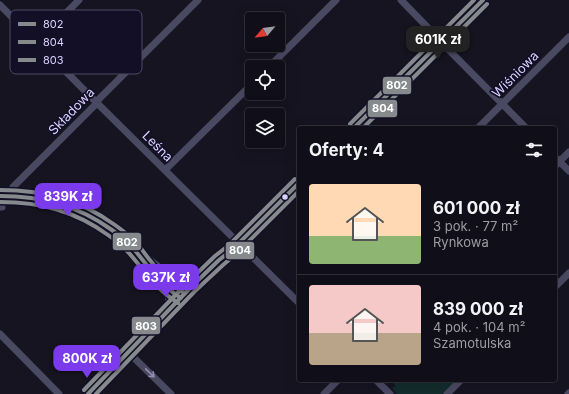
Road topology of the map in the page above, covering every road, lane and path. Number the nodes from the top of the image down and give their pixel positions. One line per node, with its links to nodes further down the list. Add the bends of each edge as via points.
1 (79, 0): 7 (street)
2 (198, 0): 11 (street, Składowa)
3 (336, 0): 12 (street)
4 (401, 0): 10 (street)
5 (483, 0): 10 (street)
6 (0, 5): 8 (street, Leśna)
7 (69, 10)
8 (10, 15)
9 (569, 37): 17 (street, Wiśniowa)
10 (441, 42): 17 (street); 18 (street)
11 (142, 56)
12 (276, 60)
13 (68, 74): 16 (street, Leśna)
14 (124, 74): 16 (street, Składowa)
15 (245, 91): 24 (street)
16 (97, 103): 24 (street, Leśna); 27 (street, Składowa)
17 (502, 104): 19 (street, Wiśniowa); 20 (street)
18 (356, 126)
19 (480, 126)
20 (524, 126)
21 (569, 152): 22 (street)
22 (557, 161)
23 (557, 163): 25 (street)
24 (165, 170): 29 (street, Leśna)
25 (569, 171)
26 (297, 185): 29 (street)
27 (13, 187)
28 (0, 196): 30 (street, via 37,198 69,206 100,221)
29 (236, 246): 31 (street); 36 (street, via 194,291); 37 (street, Leśna)
30 (132, 247): 33 (street); 35 (street)
31 (205, 273): 33 (street, via 193,281); 36 (street)
32 (569, 273): 34 (street)
33 (178, 284): 36 (street, via 182,290)
34 (557, 285)
35 (165, 286): 36 (street); 38 (street, via 170,302)
36 (181, 298): 38 (street)
37 (297, 301)
38 (166, 313): 40 (street)
39 (0, 334): 44 (street)
40 (128, 352): 45 (street); 46 (street, one-way to 46)
41 (336, 382): 47 (street)
42 (378, 382): 48 (street)
43 (460, 382): 49 (street)
44 (59, 394)
45 (88, 394)
46 (172, 394)
47 (324, 394)
48 (390, 394)
49 (447, 394)

